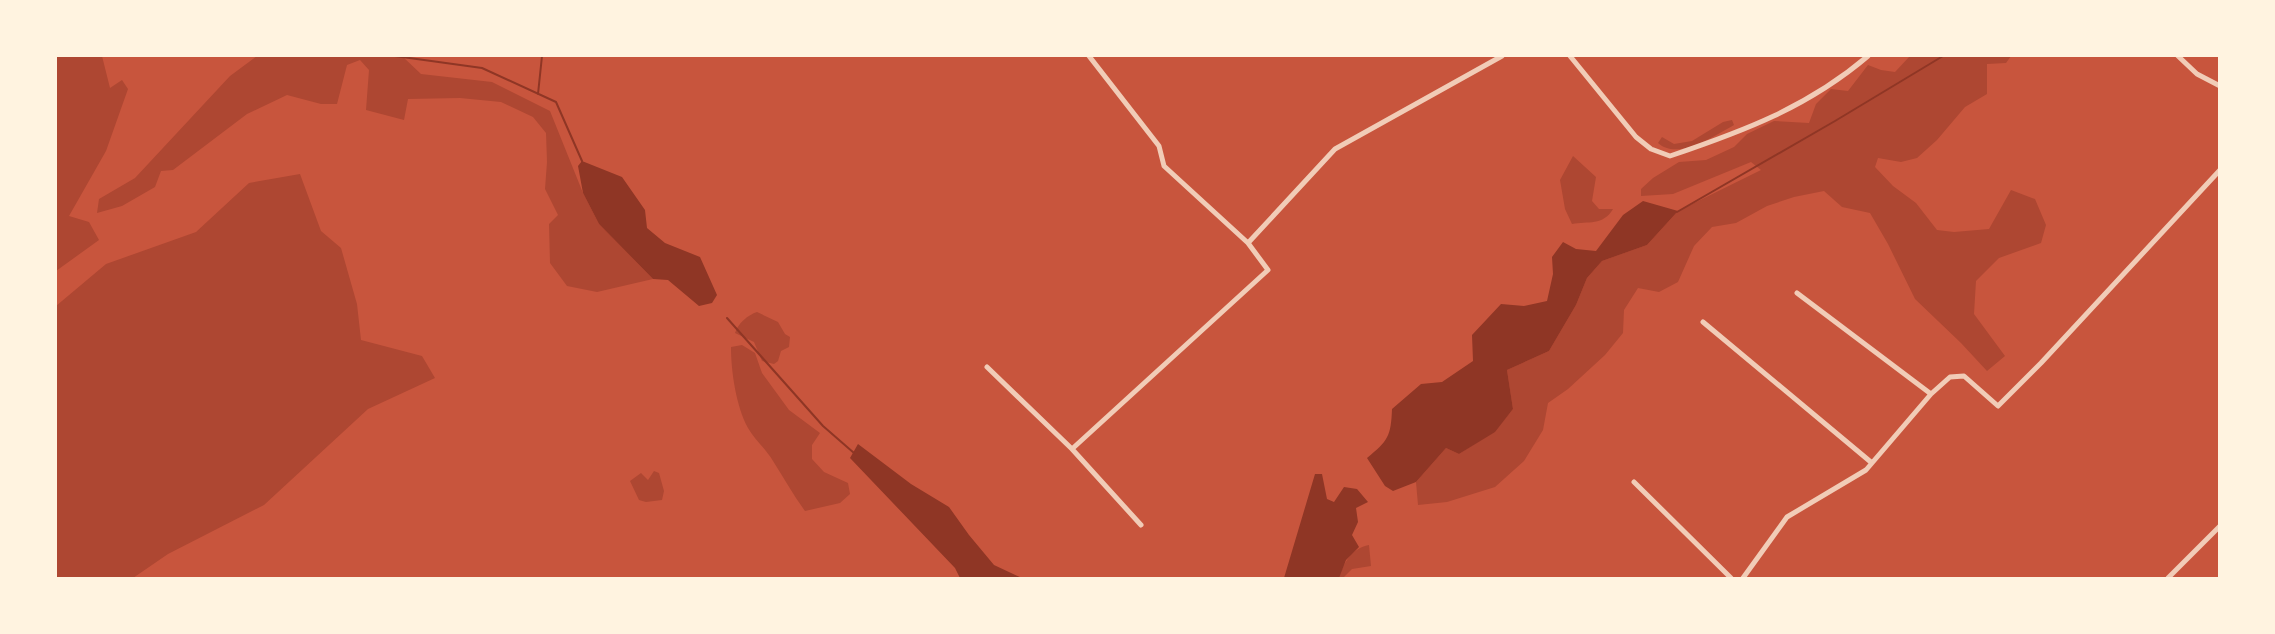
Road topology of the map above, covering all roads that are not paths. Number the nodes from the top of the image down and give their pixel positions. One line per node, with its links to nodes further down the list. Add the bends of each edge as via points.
1 (1089, 56): 8 (street, via 1159,147 1164,166)
2 (1502, 56): 8 (street, via 1335,149)
3 (1570, 56): 4 (street, via 1636,137 1651,149 1670,156 1747,129 1797,106)
4 (1868, 56)
5 (2178, 56): 6 (street, via 2198,74)
6 (2220, 86)
7 (2220, 170): 12 (street, via 1998,406 1964,376 1950,377)
8 (1248, 243): 13 (street, via 1268,270)
9 (1797, 293): 12 (street)
10 (1703, 322): 14 (street)
11 (987, 367): 13 (street)
12 (1931, 393): 14 (street)
13 (1072, 449): 16 (street)
14 (1872, 463): 19 (street, via 1787,517)
15 (1634, 482): 18 (street)
16 (1141, 525)
17 (2220, 526): 20 (street)
18 (1731, 579)
19 (1743, 579)
20 (2168, 579)

